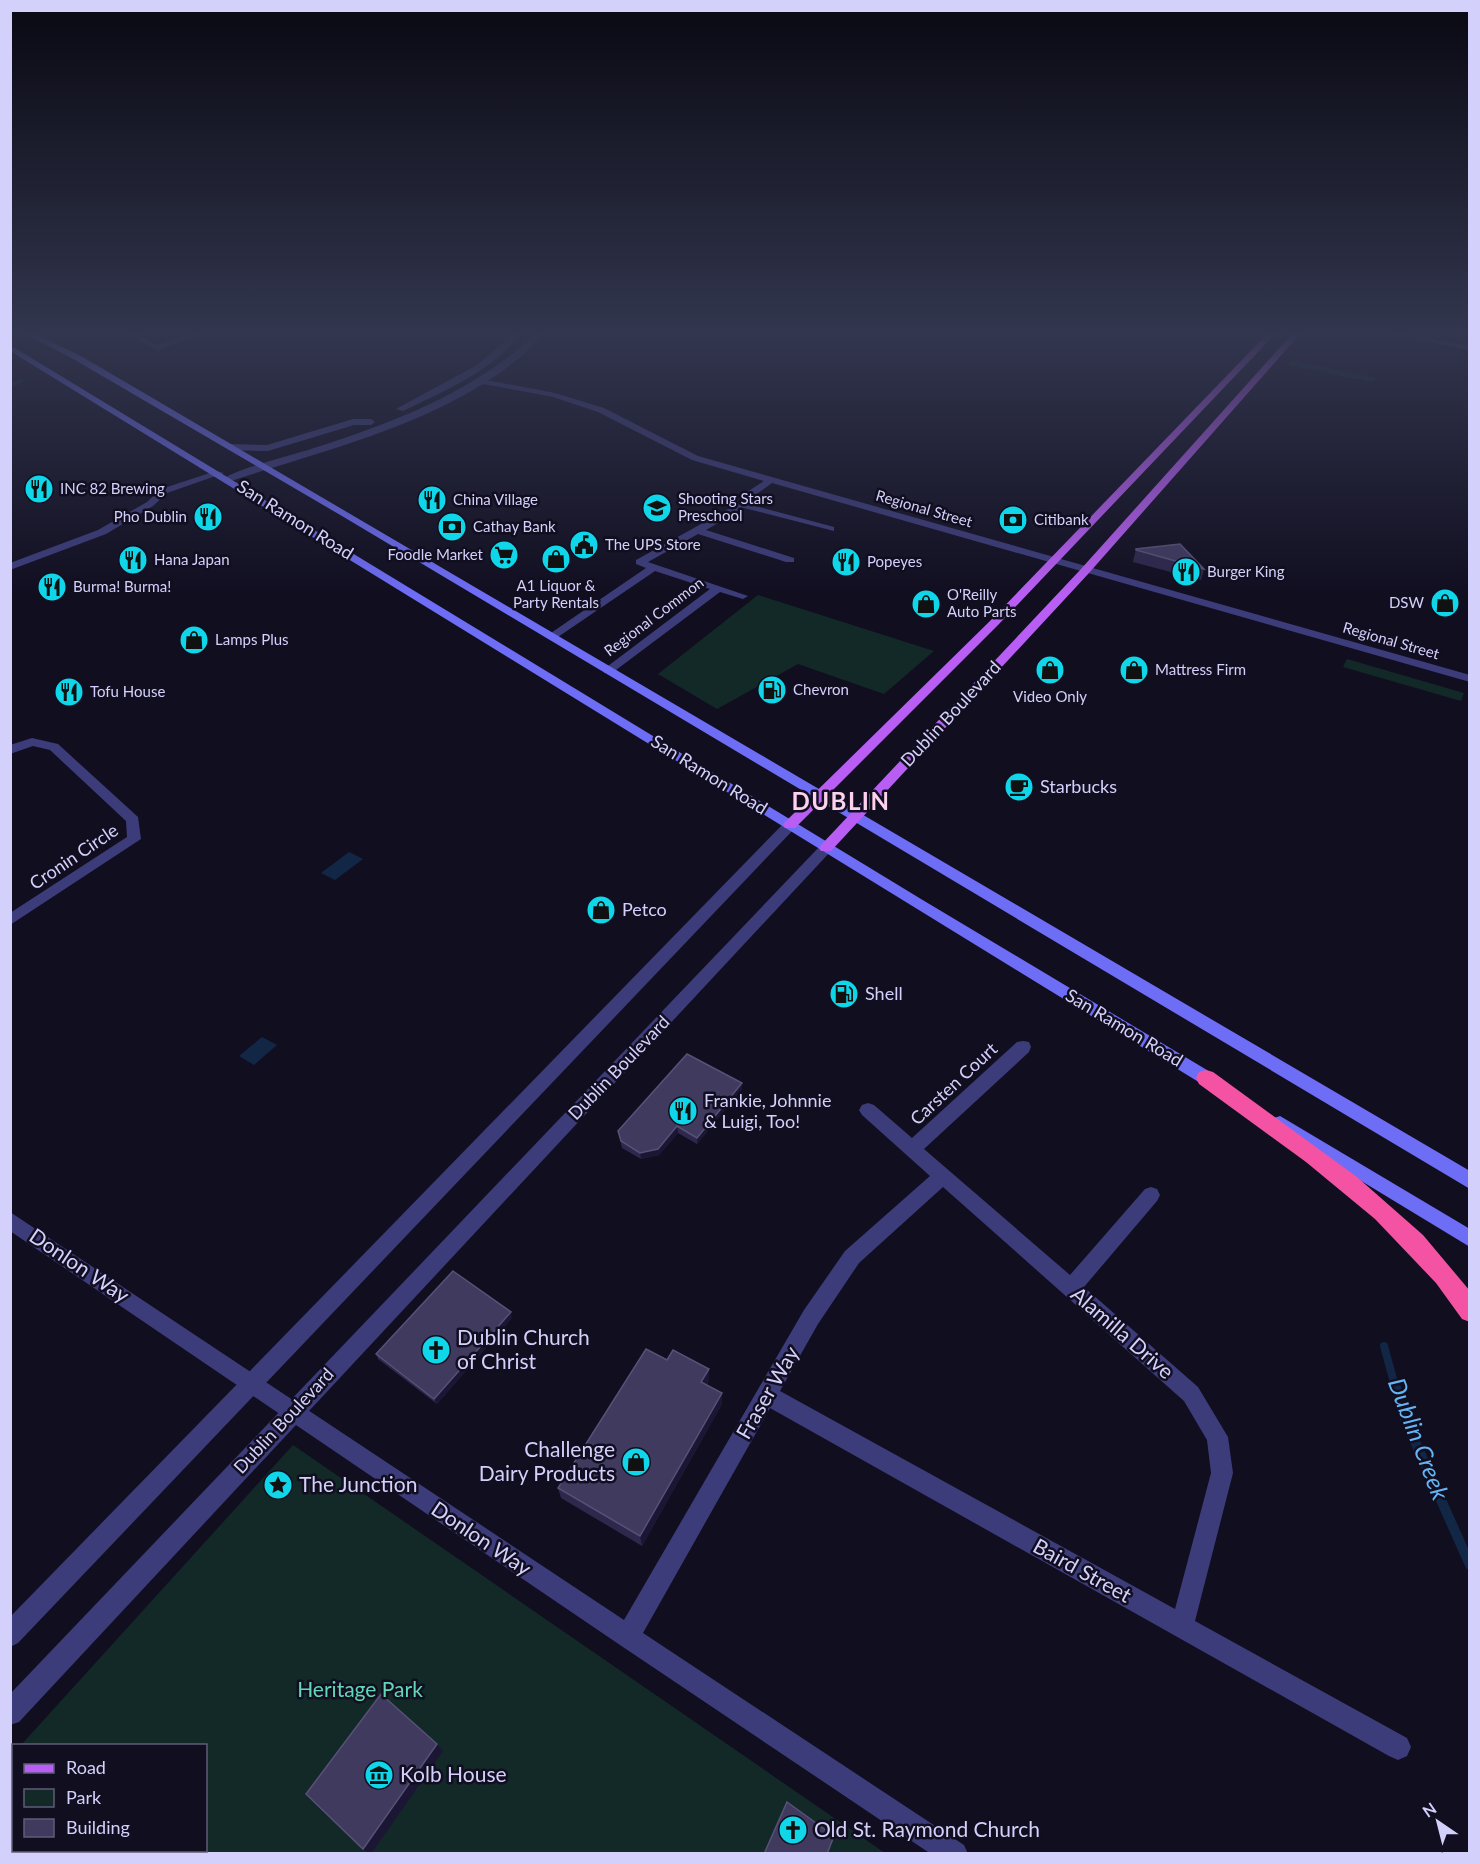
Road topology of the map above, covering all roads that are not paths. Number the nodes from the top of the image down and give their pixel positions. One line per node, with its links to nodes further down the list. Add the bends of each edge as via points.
1 (133, 421): 9 (main road, San Ramon Road)
2 (185, 421): 8 (main road, San Ramon Road)
3 (397, 421): 10 (street)
4 (623, 421): 12 (street, Regional Street, via 695,458)
5 (1187, 421): 19 (main road, Dublin Boulevard)
6 (1217, 421): 22 (main road, Dublin Boulevard)
7 (371, 422): 8 (street, via 353,422 268,448); 10 (street)
8 (229, 447): 10 (main road, San Ramon Road)
9 (195, 458): 11 (main road, San Ramon Road); 13 (street, via 188,475)
10 (258, 465): 11 (street); 25 (main road, San Ramon Road)
11 (224, 476): 13 (street); 14 (street); 31 (main road, San Ramon Road)
12 (771, 480): 15 (street, via 747,496); 19 (street, Regional Street)
13 (164, 491): 14 (street)
14 (150, 504): 20 (street, via 102,532)
15 (743, 505): 16 (street); 17 (street)
16 (830, 529)
17 (697, 530): 18 (street); 21 (street, via 640,562)
18 (790, 560)
19 (1052, 562): 22 (street, Regional Street); 29 (main road, Dublin Boulevard)
20 (10, 567)
21 (654, 567): 23 (street, Regional Common); 25 (street)
22 (1084, 572): 27 (street, Regional Street); 30 (main road, Dublin Boulevard)
23 (718, 588): 24 (street, Regional Common); 26 (street, Regional Common)
24 (742, 596)
25 (551, 637): 26 (main road, San Ramon Road)
26 (608, 671): 29 (main road, San Ramon Road)
27 (1470, 679)
28 (10, 750): 33 (street, Cronin Circle, via 32,742 54,747 133,820 134,839)
29 (820, 796): 30 (main road, San Ramon Road); 31 (main road, Dublin Boulevard)
30 (856, 817): 32 (main road, Dublin Boulevard); 39 (main road, San Ramon Road)
31 (790, 825): 32 (main road, San Ramon Road); 45 (street, Dublin Boulevard)
32 (826, 848): 35 (main road, San Ramon Road); 47 (street, Dublin Boulevard)
33 (10, 920)
34 (1023, 1047): 37 (street, Carsten Court)
35 (1206, 1078): 42 (main road, San Ramon Road); 44 (highway, via 1394,1220 1450,1281)
36 (868, 1110): 37 (street, Alamilla Drive)
37 (912, 1149): 38 (street, Alamilla Drive)
38 (942, 1176): 43 (street, Alamilla Drive); 46 (street, Fraser Way, via 852,1257 811,1317)
39 (1470, 1181)
40 (1150, 1195): 43 (street)
41 (10, 1220): 45 (street, Donlon Way)
42 (1470, 1239)
43 (1071, 1288): 48 (street, Alamilla Drive, via 1191,1394 1217,1437 1222,1473)
44 (1470, 1311)
45 (253, 1384): 47 (street, Donlon Way); 49 (street, Dublin Boulevard)
46 (766, 1395): 48 (street, Baird Street); 50 (street, Fraser Way)
47 (292, 1411): 50 (street, Donlon Way); 51 (street, Dublin Boulevard)
48 (1182, 1627): 52 (street, Baird Street)
49 (10, 1635)
50 (628, 1637): 53 (street, Donlon Way)
51 (10, 1713)
52 (1398, 1747)
53 (955, 1854)

